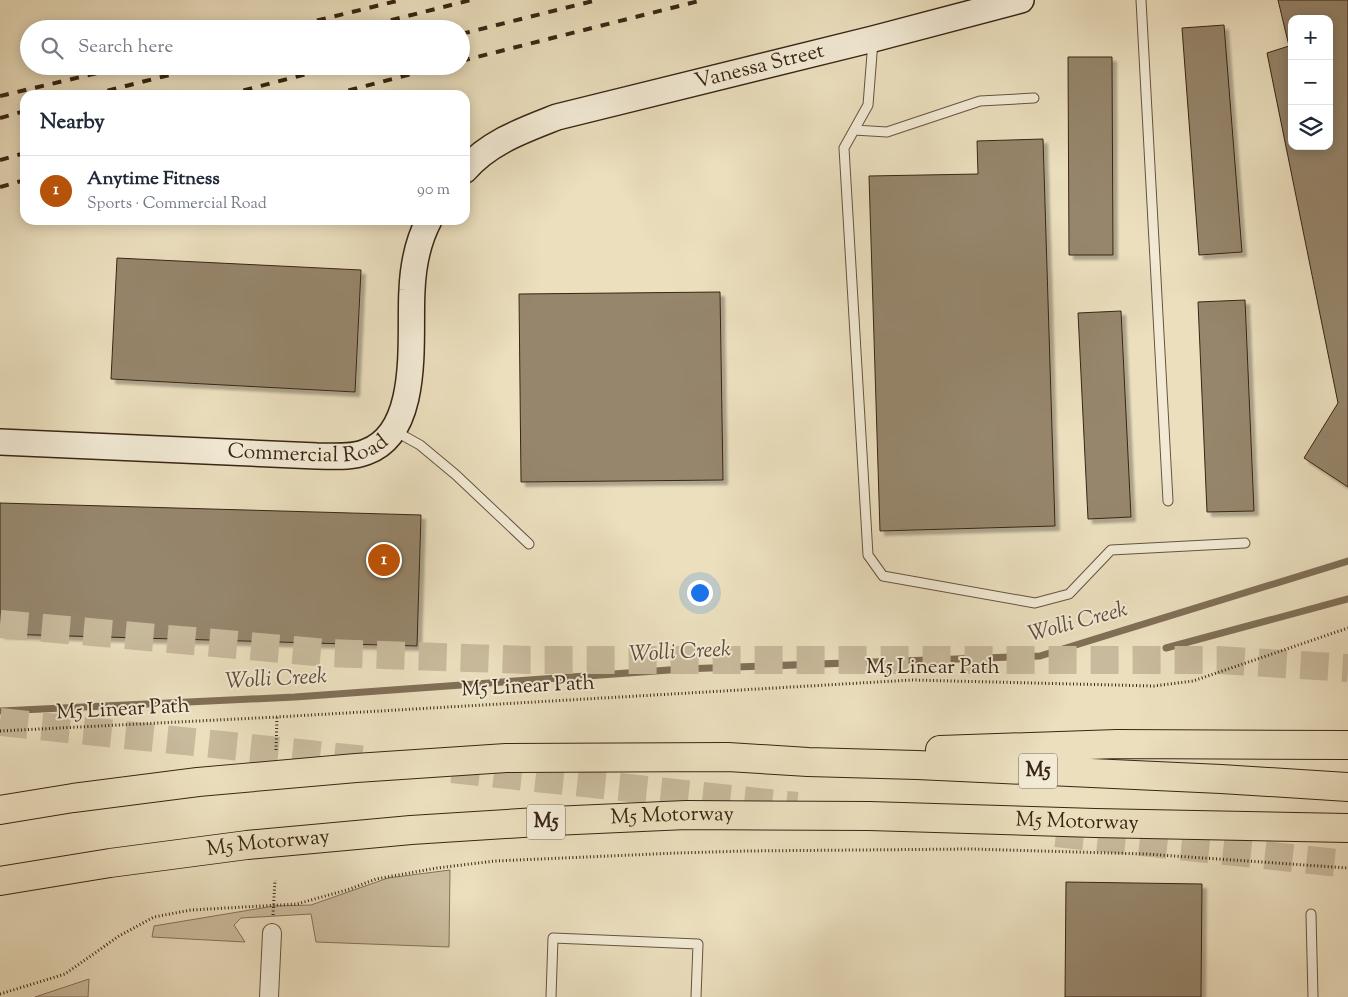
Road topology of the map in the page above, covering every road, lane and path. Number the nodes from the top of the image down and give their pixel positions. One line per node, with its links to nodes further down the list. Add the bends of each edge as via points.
1 (1021, 0): 3 (main road, Vanessa Street)
2 (1141, 0): 10 (lane)
3 (873, 39): 5 (lane, via 868,104); 6 (main road, Vanessa Street, via 557,117 501,141)
4 (1034, 98): 5 (lane, via 980,101 887,132)
5 (854, 130): 11 (lane, via 844,148 868,555 882,576 1035,603 1069,594 1111,550)
6 (470, 164)
7 (427, 225): 8 (main road, Commercial Road, via 414,272 411,364 406,398)
8 (392, 430): 9 (main road, Commercial Road, via 378,446 353,456); 12 (lane, via 420,446 456,475)
9 (0, 442)
10 (1168, 501)
11 (1245, 543)
12 (529, 544)
13 (1348, 628): 14 (path, M5 Linear Path, via 1194,681 1154,686 912,680)
14 (277, 717): 15 (path, M5 Linear Path); 18 (path)
15 (0, 731)
16 (1348, 745): 17 (highway, via 1116,744)
17 (728, 757): 19 (highway, M5); 20 (highway, M5, via 506,758 356,768 198,782)
18 (276, 758)
19 (1348, 787)
20 (0, 810)
21 (1095, 823): 22 (highway, M5 Motorway / M5); 23 (highway); 26 (highway, M5 Motorway / M5, via 705,815 553,821 248,845)
22 (1348, 828)
23 (1348, 841)
24 (1348, 868): 27 (path, via 1146,854 971,849 687,852 437,868 376,878 313,900)
25 (276, 880): 27 (path)
26 (0, 881)
27 (274, 906): 30 (path, via 191,910 154,917 65,974)
28 (1311, 914): 34 (lane)
29 (272, 934): 31 (street)
30 (0, 994)
31 (269, 997)
32 (551, 997): 33 (lane, via 553,938 698,944)
33 (696, 997)
34 (1314, 997)

